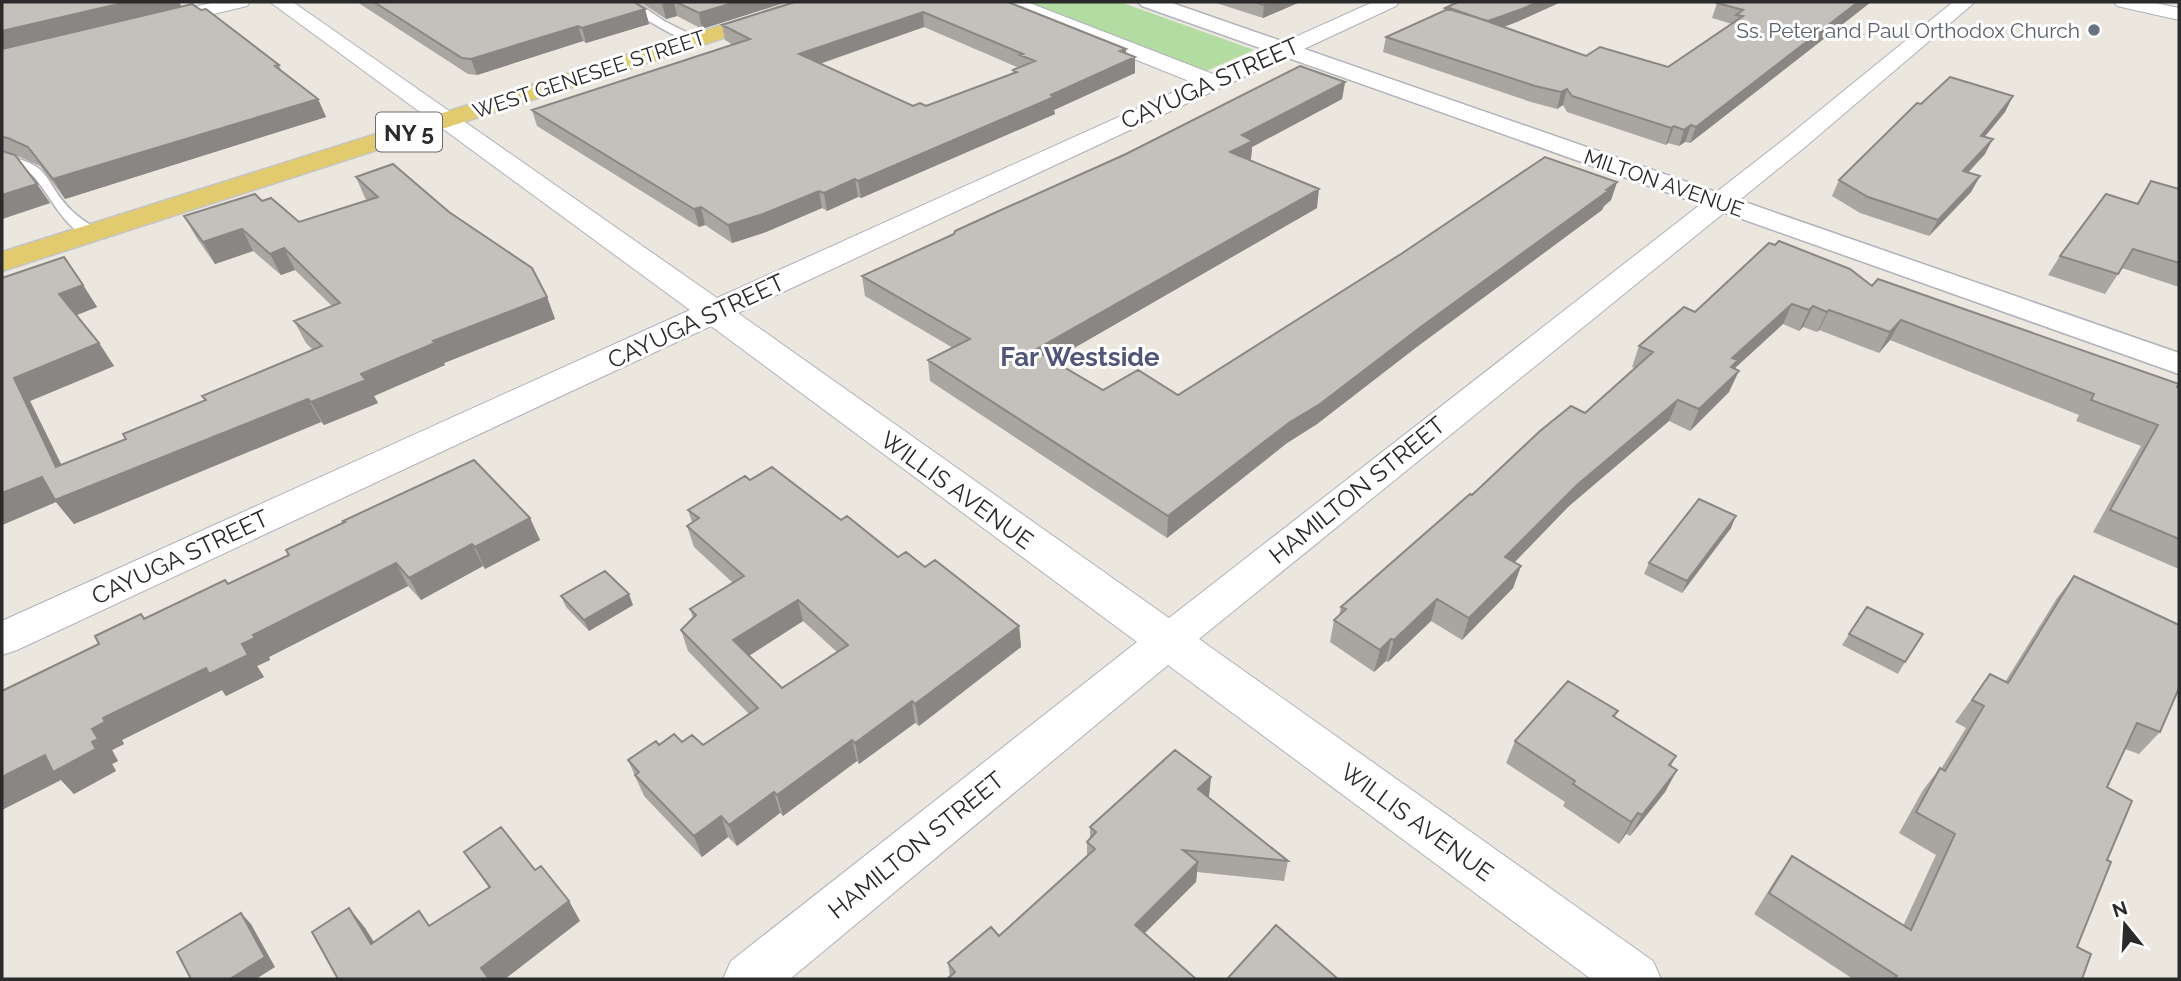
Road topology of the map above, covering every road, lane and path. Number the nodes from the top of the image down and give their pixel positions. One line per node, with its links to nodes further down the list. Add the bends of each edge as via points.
1 (240, 2): 11 (street)
2 (280, 2): 15 (street, WILLIS AVENUE)
3 (631, 2): 12 (lane)
4 (816, 2): 12 (main road, WEST GENESEE STREET / NY 5)
5 (1009, 2): 14 (street)
6 (1149, 2): 13 (street, MILTON AVENUE)
7 (1389, 2): 13 (street, CAYUGA STREET)
8 (1965, 2): 17 (street, HAMILTON STREET)
9 (2124, 2): 10 (street)
10 (2179, 14)
11 (134, 28)
12 (695, 40): 15 (main road, WEST GENESEE STREET / NY 5)
13 (1284, 49): 14 (street, CAYUGA STREET); 17 (street, MILTON AVENUE)
14 (1212, 82): 20 (street, CAYUGA STREET)
15 (448, 119): 18 (main road, WEST GENESEE STREET / NY 5); 20 (street, WILLIS AVENUE)
16 (2, 159): 18 (lane, via 40,172 66,213)
17 (1719, 202): 21 (street, MILTON AVENUE); 23 (street, HAMILTON STREET)
18 (93, 233): 19 (main road, WEST GENESEE STREET / NY 5)
19 (2, 262)
20 (714, 313): 22 (street, CAYUGA STREET); 23 (street, WILLIS AVENUE)
21 (2179, 364)
22 (2, 639)
23 (1167, 642): 24 (street, HAMILTON STREET); 25 (street, WILLIS AVENUE)
24 (750, 979)
25 (1634, 979)

